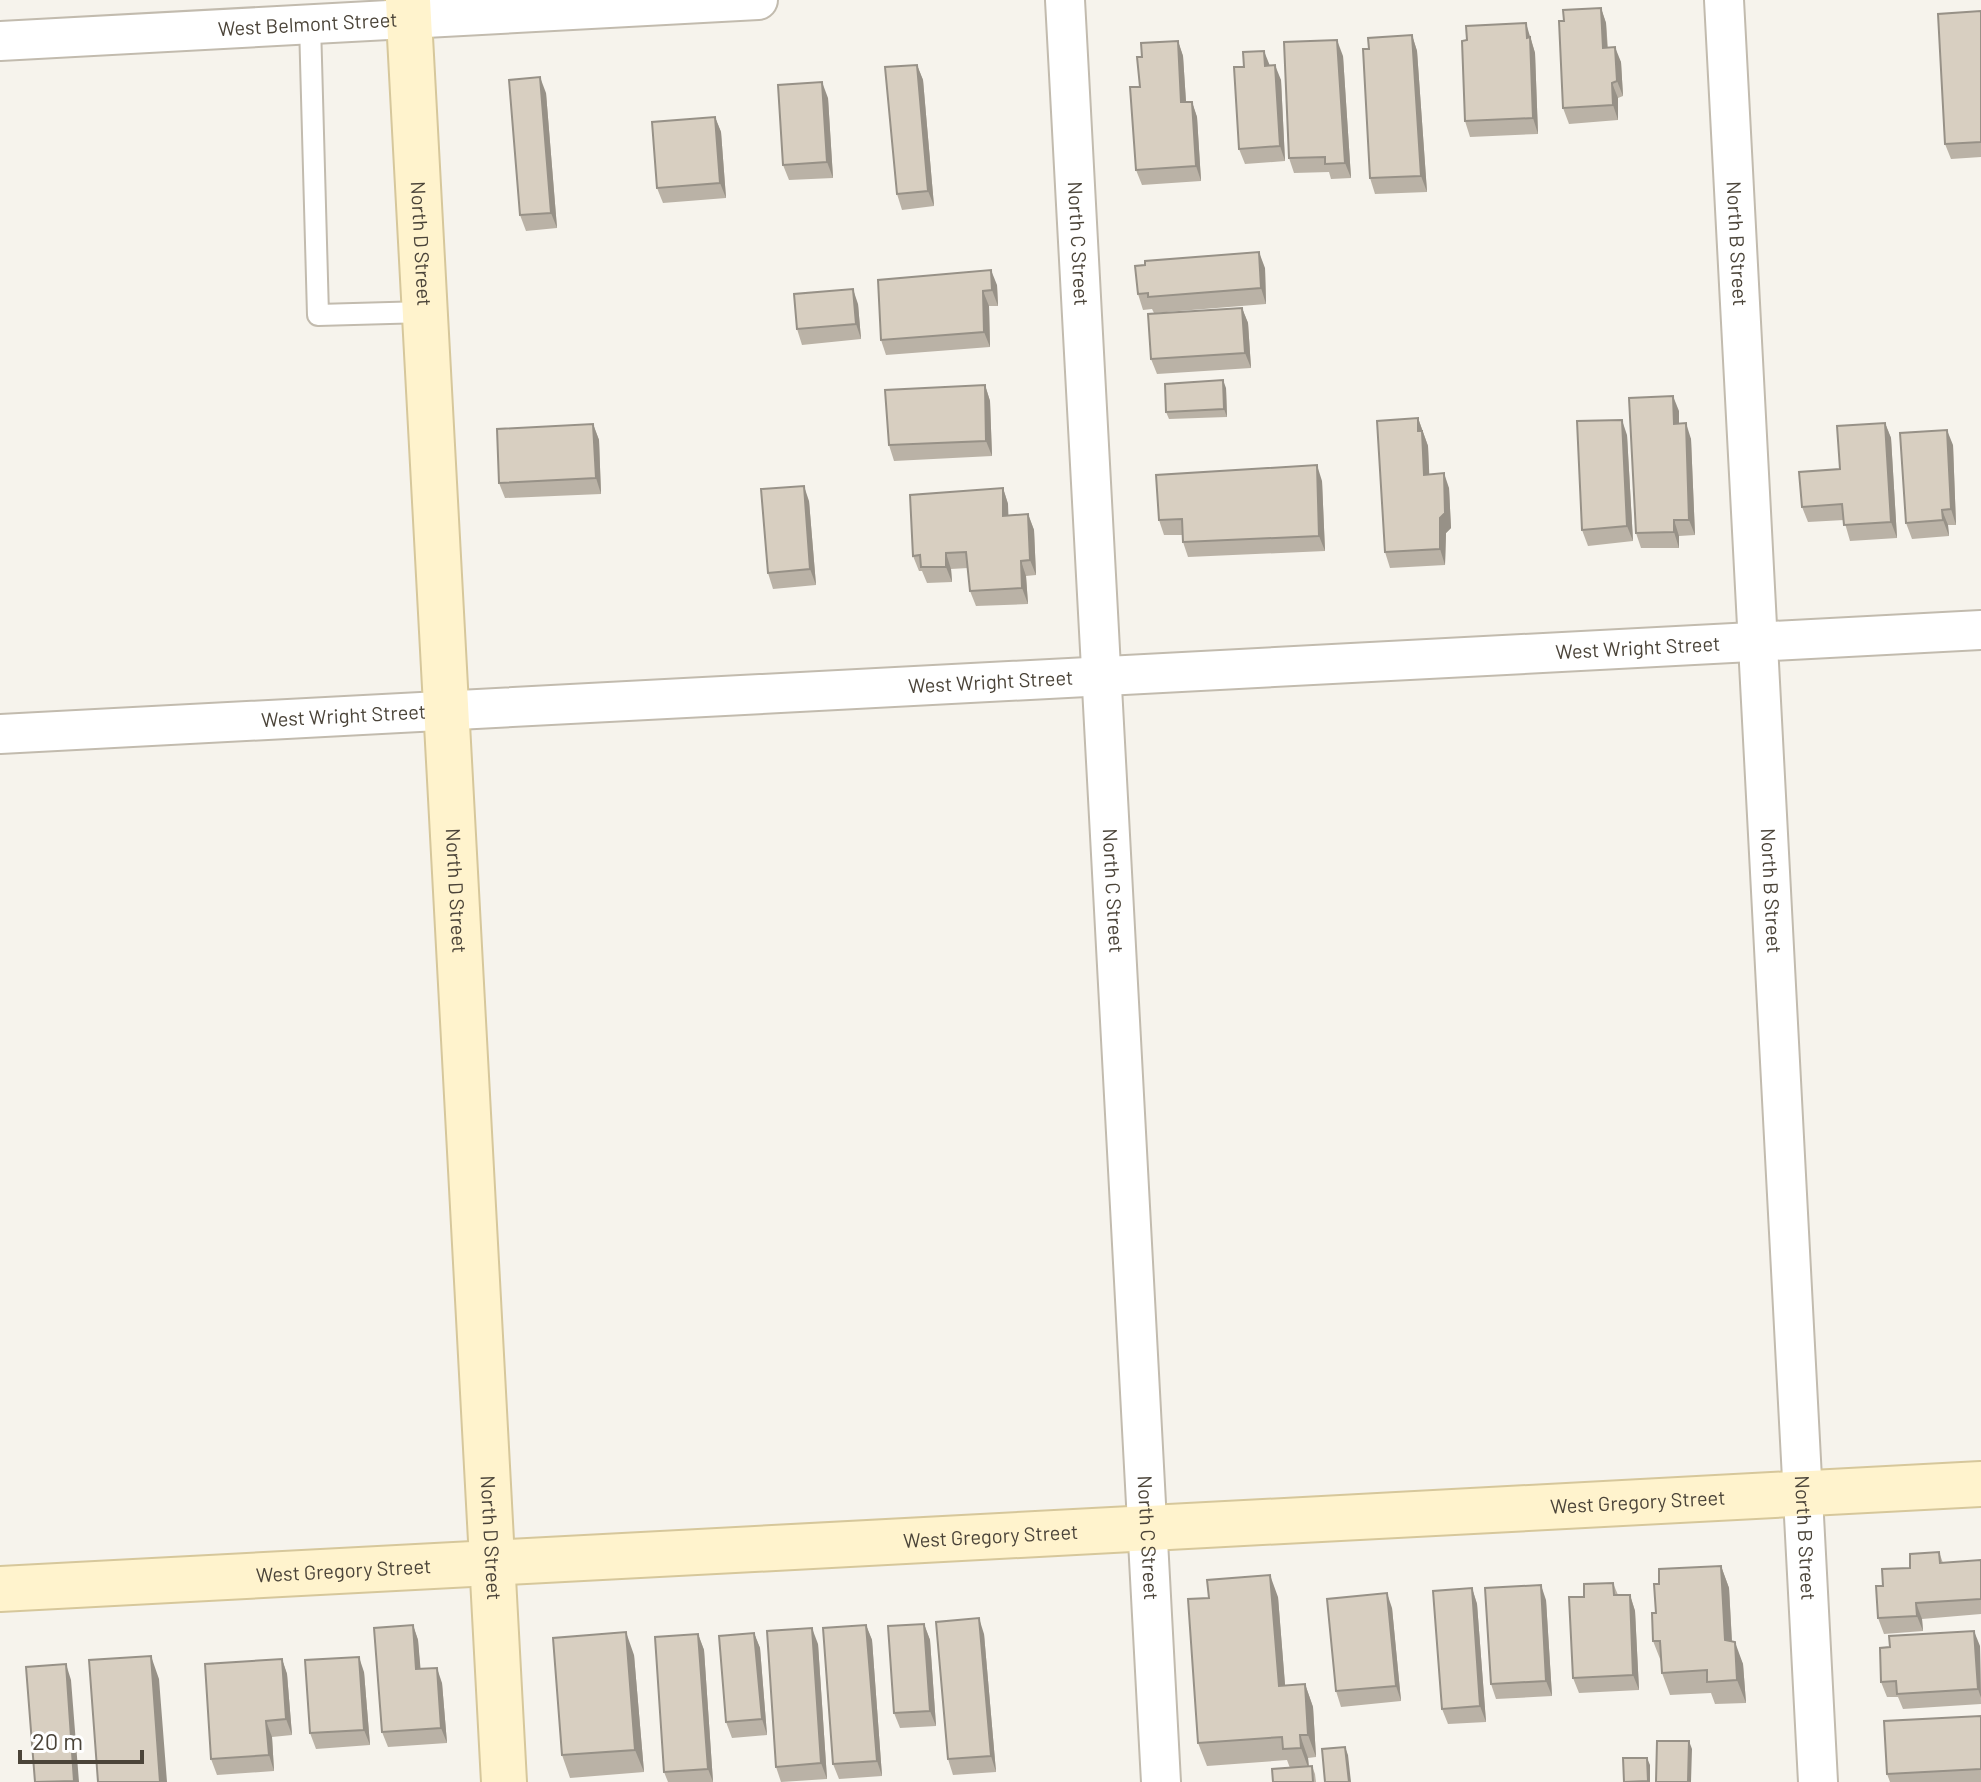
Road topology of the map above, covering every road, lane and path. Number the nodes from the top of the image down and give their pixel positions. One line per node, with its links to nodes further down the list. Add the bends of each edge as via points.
1 (758, 0): 4 (street, West Belmont Street)
2 (1065, 0): 10 (street, North C Street)
3 (1724, 0): 9 (street, North B Street)
4 (409, 9): 5 (street, West Belmont Street); 7 (street, North D Street)
5 (310, 24): 6 (street, West Belmont Street); 7 (lane, via 318,315)
6 (0, 41)
7 (425, 312): 11 (street, North D Street)
8 (1981, 630): 9 (street, West Wright Street)
9 (1758, 642): 10 (street, West Wright Street); 14 (street, North B Street)
10 (1102, 675): 11 (street, West Wright Street); 15 (street, North C Street)
11 (446, 710): 12 (street, West Wright Street); 16 (street, North D Street)
12 (0, 734)
13 (1981, 1484): 14 (street, West Gregory Street)
14 (1803, 1494): 15 (street, West Gregory Street); 20 (street, North B Street)
15 (1148, 1528): 16 (street, West Gregory Street); 19 (street, North C Street)
16 (492, 1564): 17 (street, West Gregory Street); 18 (street, North D Street)
17 (0, 1589)
18 (504, 1782)
19 (1161, 1782)
20 (1818, 1782)

